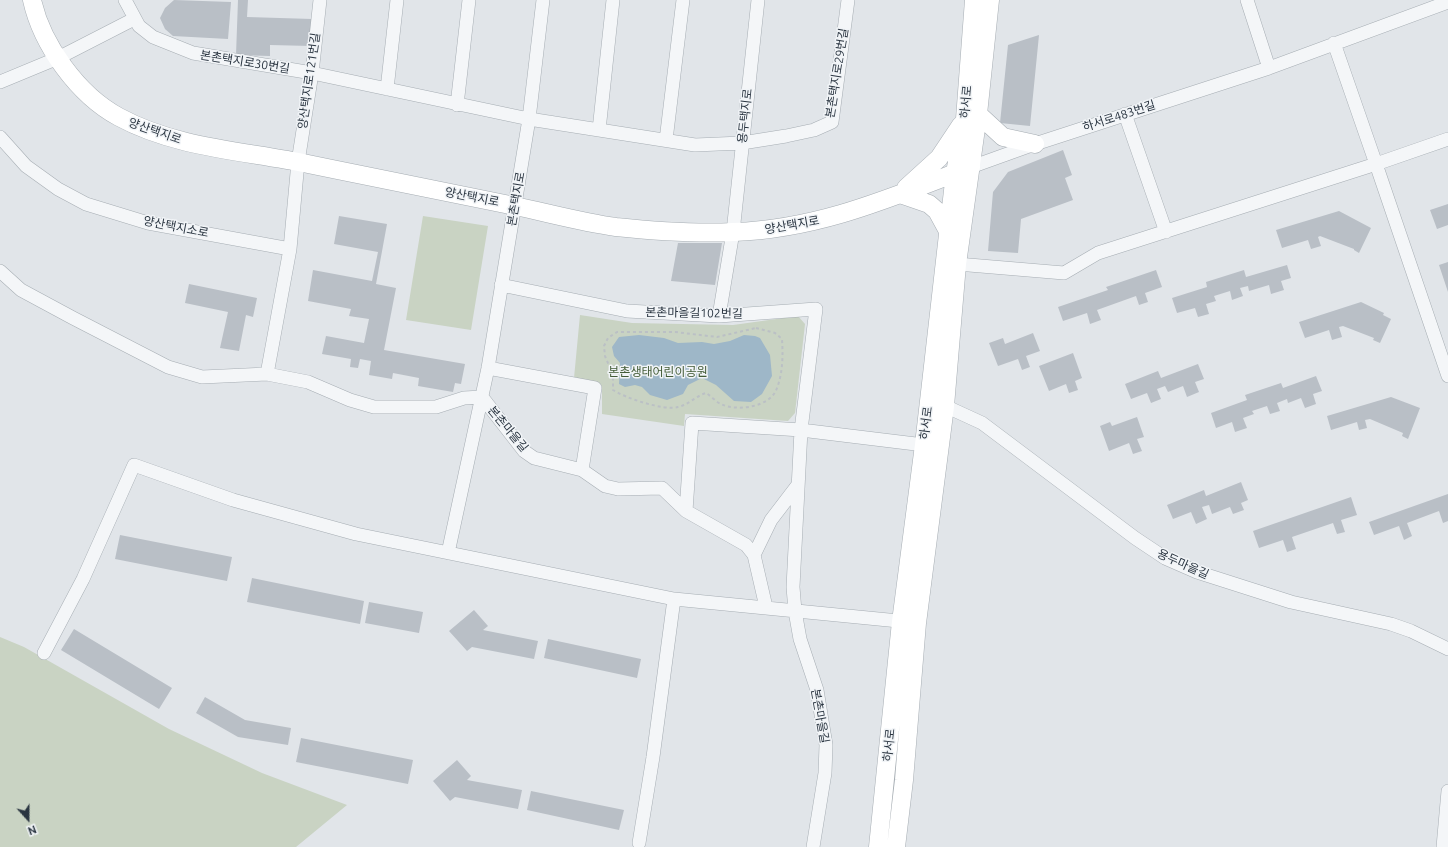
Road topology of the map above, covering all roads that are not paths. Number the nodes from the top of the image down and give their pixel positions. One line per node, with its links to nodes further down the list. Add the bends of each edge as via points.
1 (32, 0): 17 (main road, 양산택지로, via 48,44)
2 (125, 0): 15 (street, 본촌택지로30번길)
3 (320, 0): 19 (street, 양산택지로121번길)
4 (397, 0): 21 (street)
5 (469, 0): 22 (street)
6 (543, 0): 25 (street, 본촌택지로)
7 (613, 0): 26 (street)
8 (683, 0): 29 (street)
9 (758, 0): 30 (street, 용두택지로)
10 (848, 0): 30 (street, 본촌택지로29번길, via 832,122 814,130)
11 (974, 0): 24 (main road, 하서로)
12 (990, 0): 24 (main road, 하서로)
13 (1247, 0): 18 (street)
14 (1448, 2): 16 (street, 하서로483번길)
15 (134, 19): 17 (street); 19 (street, 본촌택지로30번길, via 153,38 193,53)
16 (1334, 44): 18 (street, 하서로483번길); 33 (street)
17 (58, 58): 20 (street); 32 (main road, 양산택지로, via 95,100 116,116 138,127 172,139)
18 (1268, 68): 23 (street, 하서로483번길)
19 (312, 73): 21 (street, 본촌택지로30번길); 32 (street, 양산택지로121번길)
20 (0, 82)
21 (387, 88): 22 (street, 본촌택지로30번길)
22 (457, 105): 25 (street, 본촌택지로30번길)
23 (1125, 114): 31 (street, 하서로483번길); 38 (street)
24 (971, 117): 31 (main road, via 1003,137); 34 (main road, 하서로); 35 (main road, via 939,158)
25 (529, 120): 26 (street, 본촌택지로29번길); 36 (street, 본촌택지로)
26 (599, 130): 29 (street, 본촌택지로29번길)
27 (0, 137): 40 (street, 양산택지소로, via 26,166 58,189 86,204 148,223)
28 (1448, 139): 33 (street)
29 (666, 140): 30 (street, 본촌택지로29번길, via 695,145)
30 (742, 143): 37 (street, 용두택지로)
31 (1035, 144): 34 (street, 하서로483번길)
32 (298, 162): 36 (main road, 양산택지로); 40 (street)
33 (1376, 164): 38 (street); 47 (street)
34 (963, 170): 35 (main road, 양산택지로); 39 (main road, 하서로); 41 (main road, 하서로)
35 (900, 194): 37 (main road, 양산택지로, via 866,208 818,221 767,230); 39 (main road, via 929,204 937,211)
36 (515, 206): 37 (main road, 양산택지로, via 614,226 668,231); 43 (street, 본촌택지로)
37 (733, 232): 44 (street, 용두택지로)
38 (1166, 232): 41 (street, via 1098,253 1064,273)
39 (949, 233): 49 (main road, 하서로)
40 (290, 249): 46 (street)
41 (957, 264): 49 (main road, 하서로)
42 (0, 271): 46 (street, 본촌마을길, via 21,290 168,367 202,376)
43 (501, 285): 44 (street, 본촌마을길102번길, via 627,311); 45 (street, 본촌택지로)
44 (719, 316): 50 (street, 본촌마을길102번길, via 816,310)
45 (488, 368): 48 (street, 본촌택지로); 52 (street, via 595,388)
46 (267, 374): 48 (street, 본촌마을길, via 308,382 374,407 436,407 464,398)
47 (1448, 376)
48 (482, 397): 52 (street, 본촌마을길, via 524,451 534,458); 55 (street, 본촌택지로)
49 (937, 405): 51 (main road, 하서로); 60 (main road, 하서로); 61 (street, 용두마을길, via 982,423 1165,558 1196,572 1291,602 1391,624)
50 (801, 430): 51 (street); 53 (street, 본촌마을길102번길); 54 (street, via 692,423)
51 (924, 445): 60 (main road, 하서로)
52 (582, 470): 54 (street, 본촌마을길, via 605,486 618,489 662,488)
53 (797, 486): 56 (street, via 772,520); 59 (street, 본촌마을길102번길, via 798,512 793,587)
54 (686, 511): 56 (street, 본촌마을길, via 746,545)
55 (448, 553): 57 (street); 62 (street, via 356,534 233,500 134,465 83,579)
56 (754, 555): 58 (street)
57 (674, 599): 58 (street); 64 (street)
58 (766, 607): 59 (street)
59 (795, 611): 60 (street); 65 (street, 본촌마을길, via 800,640 817,690 826,745 825,773)
60 (909, 623): 66 (main road, 하서로); 67 (main road, 하서로, via 904,780)
61 (1448, 649)
62 (44, 653)
63 (1448, 791): 68 (street)
64 (639, 843)
65 (813, 847)
66 (878, 847)
67 (896, 847)
68 (1443, 847)

